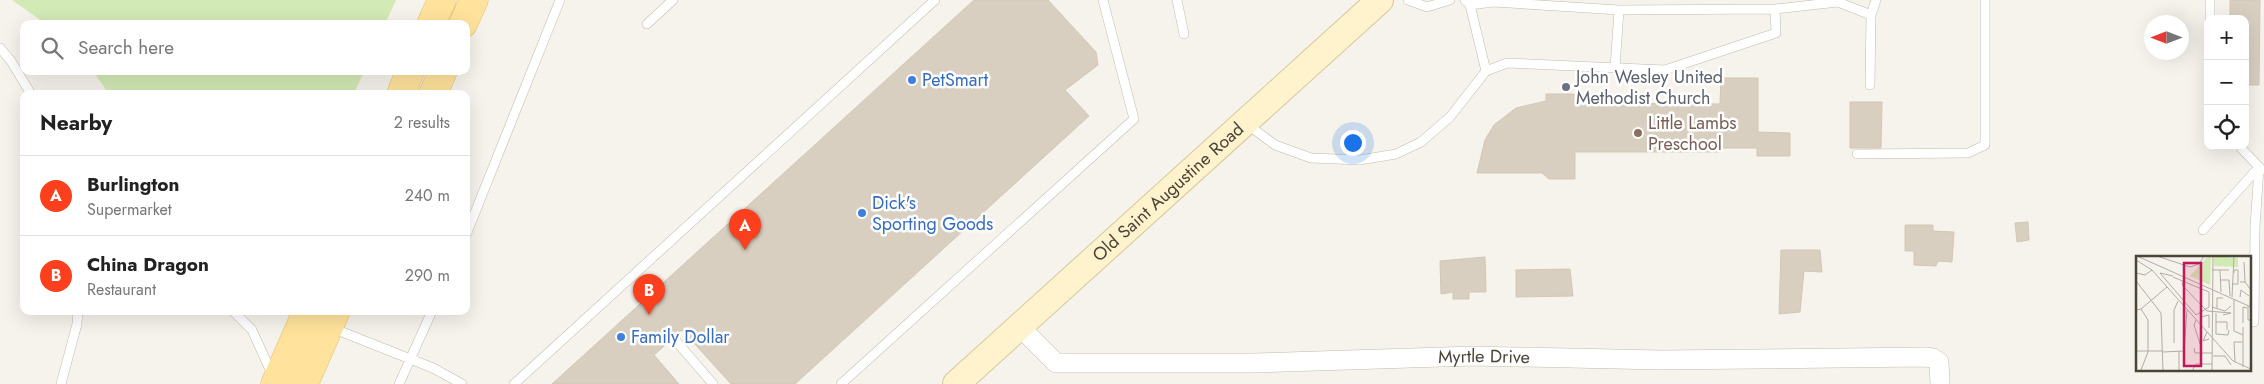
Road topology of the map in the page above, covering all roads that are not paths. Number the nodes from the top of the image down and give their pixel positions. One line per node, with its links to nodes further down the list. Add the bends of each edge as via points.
1 (442, 0): 20 (main road)
2 (474, 0): 21 (main road)
3 (560, 0): 37 (lane)
4 (673, 0): 22 (lane)
5 (935, 0): 53 (lane)
6 (1103, 0): 55 (lane, via 1134,119)
7 (1177, 0): 23 (lane)
8 (1380, 0): 33 (street, Old Saint Augustine Road)
9 (1408, 0): 10 (lane, via 1427,7)
10 (1450, 0)
11 (1876, 0): 18 (lane)
12 (1985, 0): 35 (lane, via 1985,145 1968,153)
13 (2210, 0): 19 (lane)
14 (1838, 1): 16 (lane); 18 (lane)
15 (1468, 3): 17 (lane); 26 (lane)
16 (1776, 9): 17 (lane); 25 (lane, via 1776,33 1665,70)
17 (1619, 10): 25 (lane)
18 (1871, 15): 29 (lane)
19 (2210, 15)
20 (433, 20)
21 (465, 20)
22 (647, 24)
23 (1184, 34)
24 (0, 48): 30 (lane)
25 (1616, 68): 26 (lane, via 1508,63)
26 (1486, 71): 33 (lane, via 1450,117 1420,142 1396,154 1360,160 1311,158 1275,145)
27 (408, 75): 31 (main road)
28 (440, 75): 32 (main road)
29 (1870, 85)
30 (28, 90)
31 (403, 90)
32 (435, 90)
33 (1245, 123): 45 (street, Old Saint Augustine Road)
34 (2243, 150): 36 (lane)
35 (1857, 154)
36 (2262, 169): 38 (lane); 44 (lane, via 2255,227)
37 (470, 225)
38 (2203, 230)
39 (78, 315): 49 (lane)
40 (237, 315): 48 (lane, via 252,330)
41 (305, 315): 48 (main road)
42 (430, 315): 47 (lane)
43 (333, 319): 47 (lane); 50 (main road)
44 (2254, 322)
45 (1020, 327): 56 (street, Old Saint Augustine Road); 57 (street, Myrtle Drive, via 1056,363 1253,363 1473,356 1661,360 1925,357 1939,362)
46 (677, 342): 54 (lane)
47 (410, 359): 51 (lane); 52 (lane)
48 (275, 383)
49 (61, 384)
50 (304, 384)
51 (399, 384)
52 (462, 384)
53 (514, 384)
54 (713, 384)
55 (841, 384)
56 (956, 384)
57 (1940, 384)

